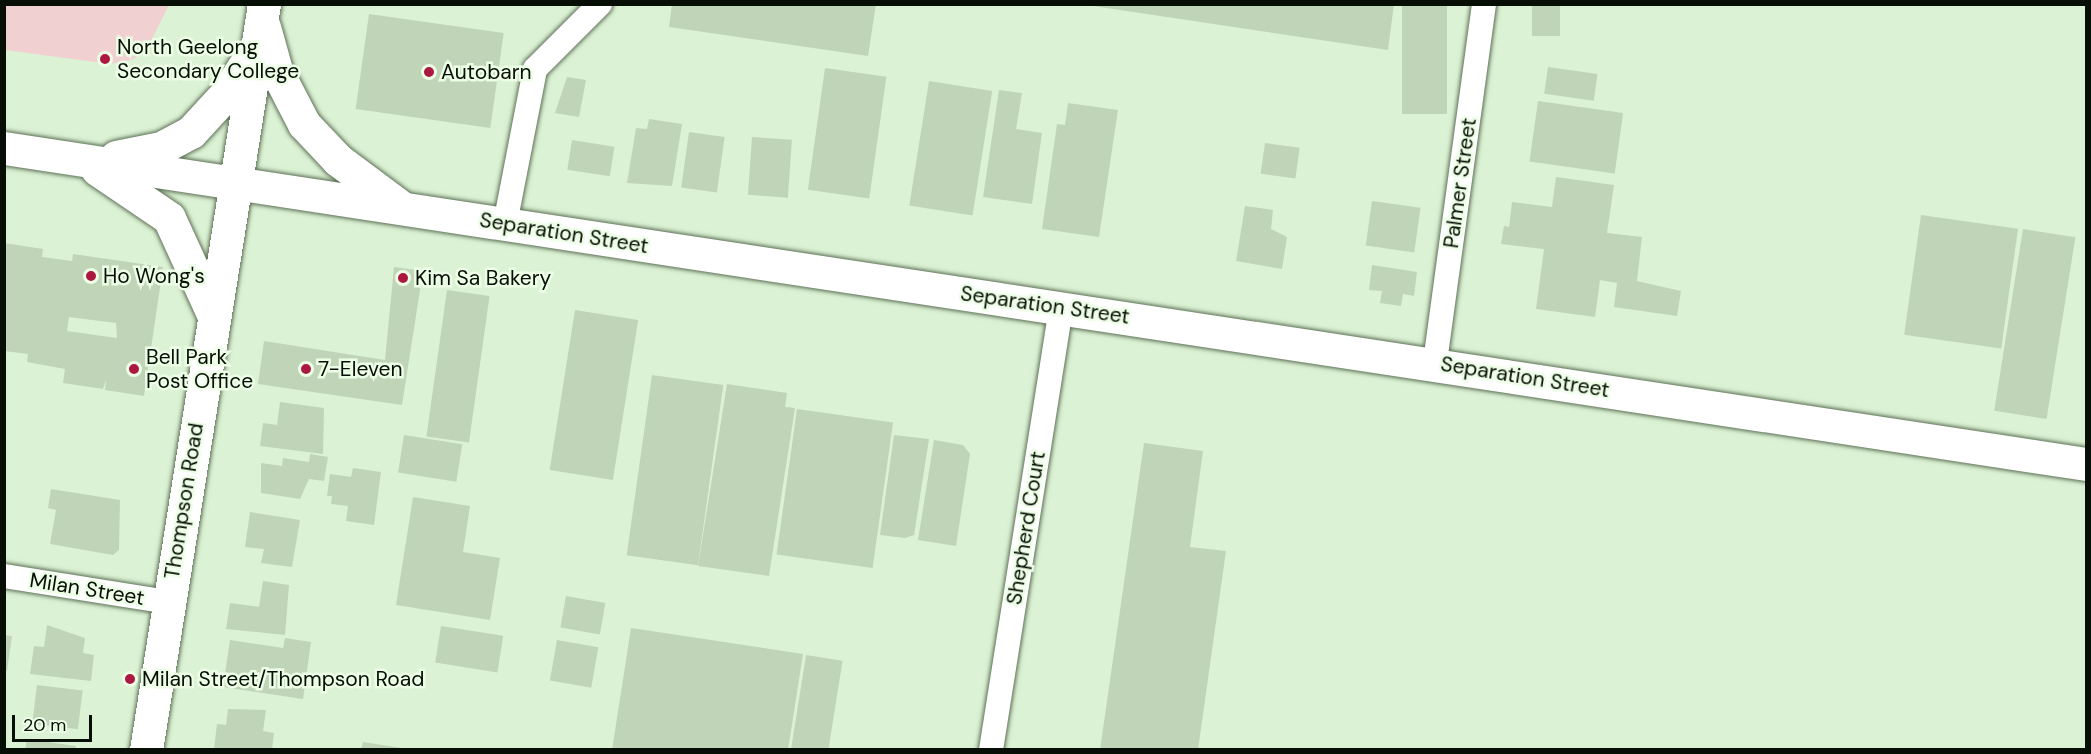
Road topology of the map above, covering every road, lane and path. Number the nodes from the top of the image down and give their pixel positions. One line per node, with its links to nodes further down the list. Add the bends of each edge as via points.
1 (600, 4): 8 (street, via 535,69)
2 (1484, 4): 11 (street, Palmer Street)
3 (261, 23): 5 (main road, via 226,94 188,135 154,150); 6 (main road, Thompson Road); 7 (main road, via 276,70 304,124 338,159)
4 (4, 148): 5 (main road, Separation Street)
5 (82, 160): 6 (main road, Separation Street); 10 (main road, via 128,187 169,218)
6 (234, 183): 7 (main road, Separation Street); 10 (main road, Thompson Road)
7 (404, 209): 8 (main road, Separation Street)
8 (505, 224): 9 (main road, Separation Street)
9 (1061, 308): 11 (main road, Separation Street); 16 (street, Shepherd Court)
10 (213, 314): 14 (main road, Thompson Road)
11 (1435, 362): 12 (main road, Separation Street)
12 (2086, 464)
13 (4, 576): 14 (street, Milan Street)
14 (169, 602): 15 (main road, Thompson Road)
15 (146, 750)
16 (991, 750)

